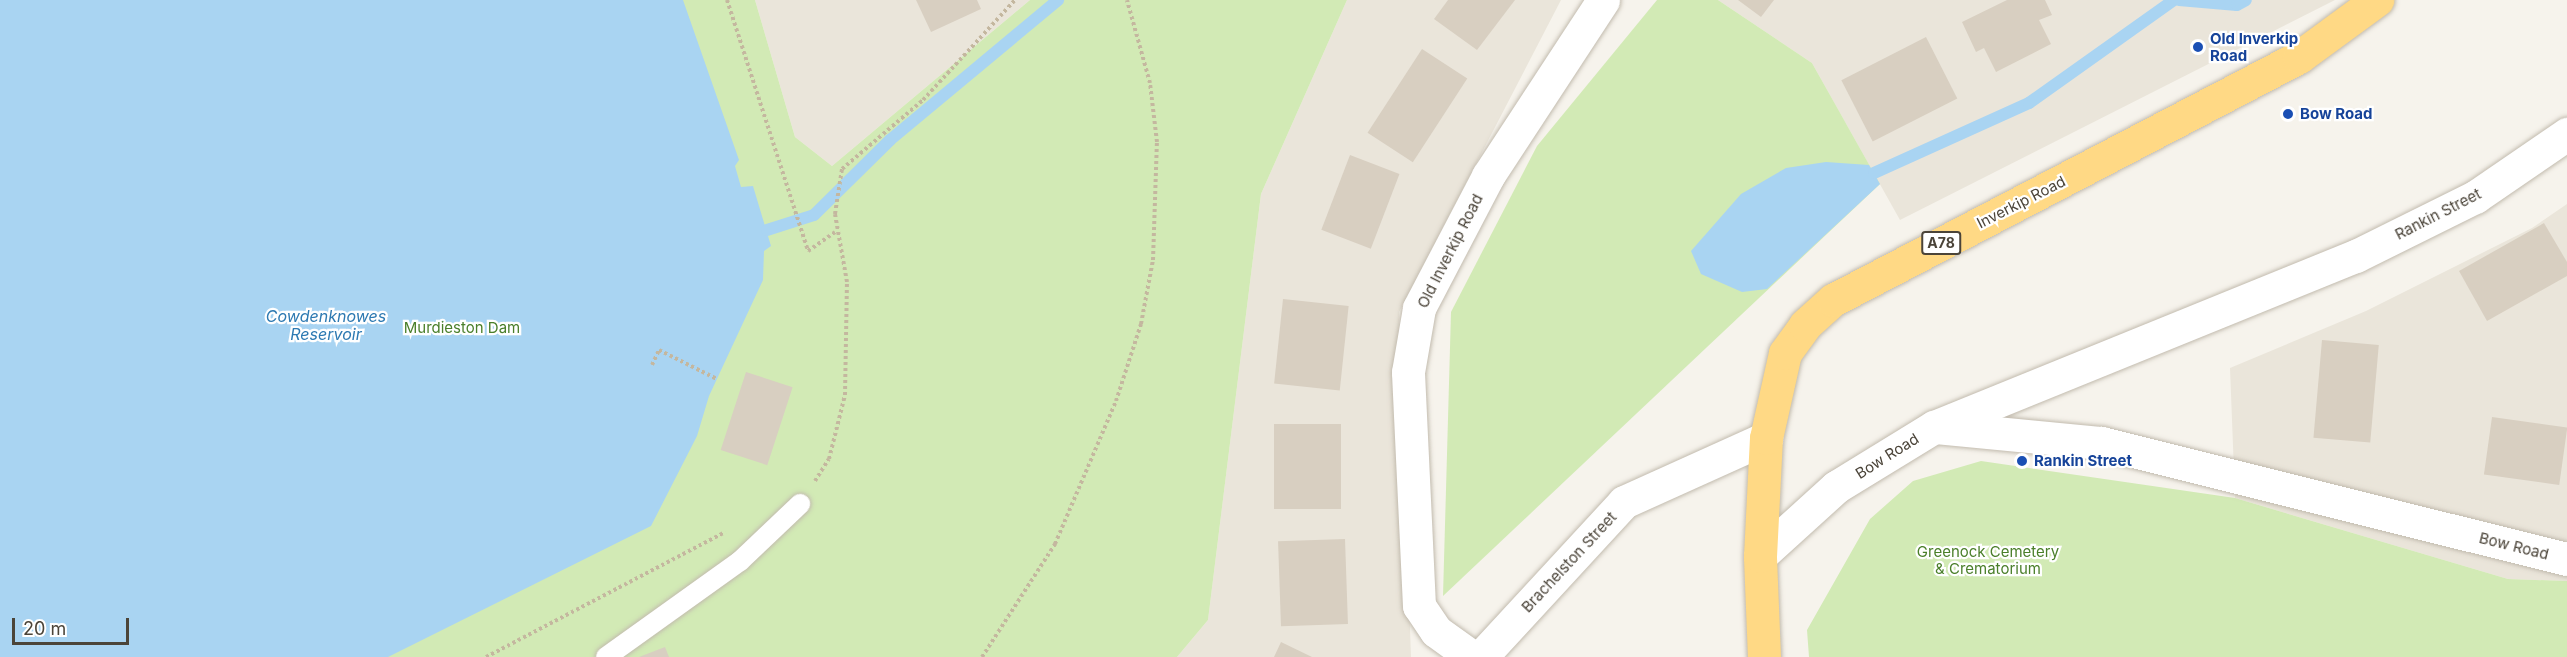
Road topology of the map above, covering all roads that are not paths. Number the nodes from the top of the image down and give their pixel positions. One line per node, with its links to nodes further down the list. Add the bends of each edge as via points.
1 (1603, 0): 10 (street, Old Inverkip Road, via 1488,176 1419,308 1408,372 1419,606 1436,631)
2 (2377, 0): 5 (highway, Inverkip Road / A78, via 2346,27 2299,57 1833,300 1805,325 1785,353)
3 (2567, 134): 4 (street, Rankin Street, via 2475,197 2356,256)
4 (1934, 428): 7 (street, Bow Road, via 1836,487); 8 (street, Bow Road, via 2101,443)
5 (1766, 438): 7 (highway, Inverkip Road / A78); 11 (street, Brachelston Street, via 1624,502)
6 (800, 504): 9 (lane, via 740,561)
7 (1760, 556): 12 (highway, Inverkip Road / A78)
8 (2567, 559)
9 (606, 657)
10 (1472, 657)
11 (1481, 657)
12 (1764, 657)

